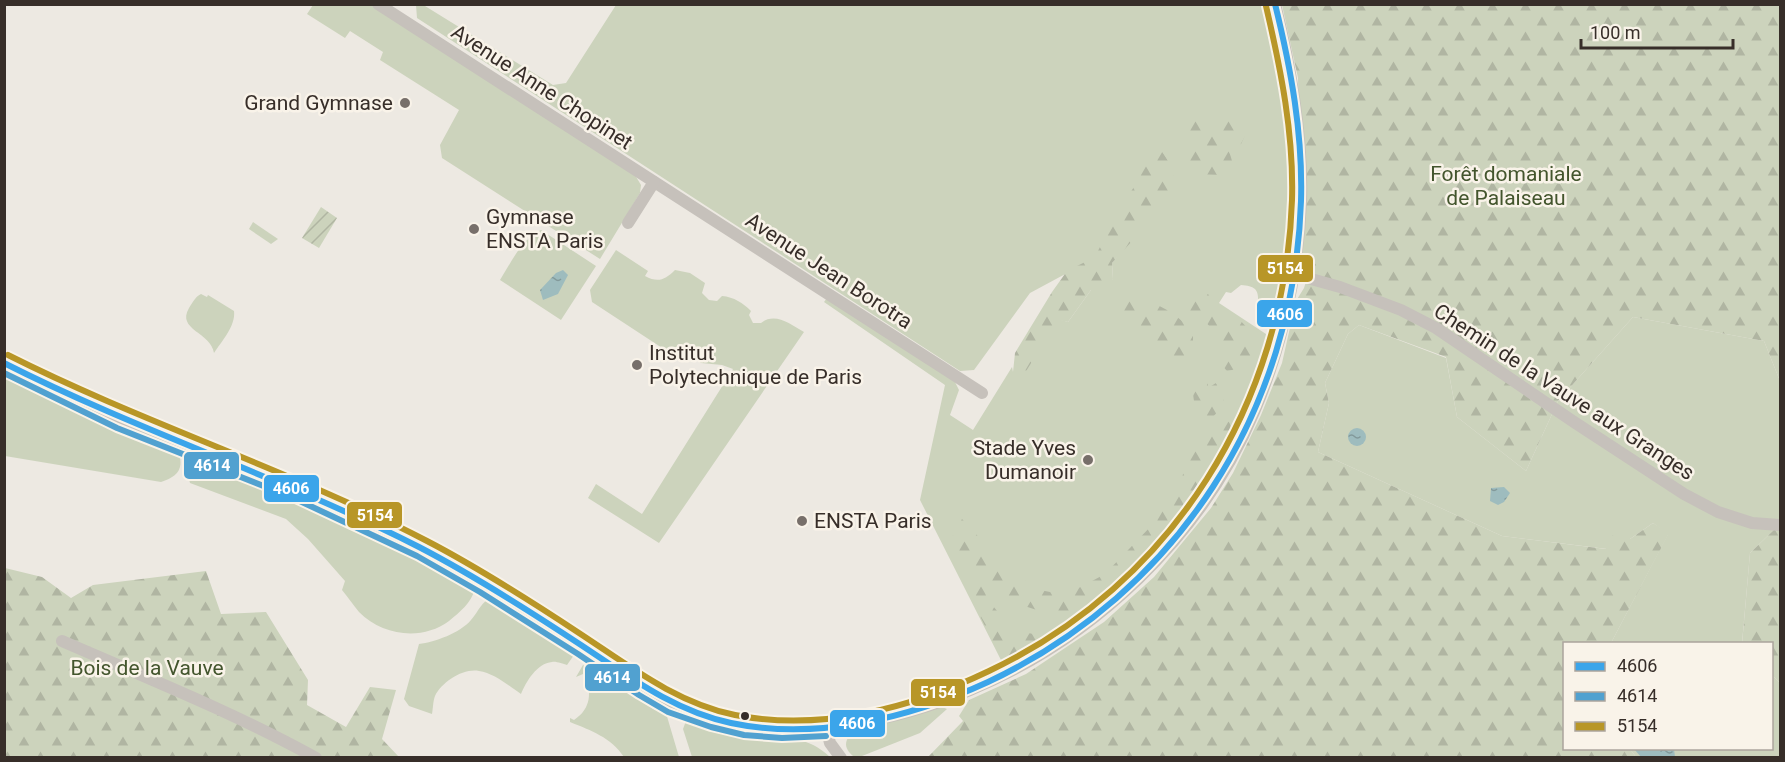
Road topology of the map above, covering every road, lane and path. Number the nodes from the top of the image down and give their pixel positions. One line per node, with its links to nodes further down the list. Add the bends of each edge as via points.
1 (378, 4): 3 (street, Avenue Anne Chopinet)
2 (1275, 4): 5 (street, via 1288,57 1300,155 1301,202)
3 (654, 182): 4 (street); 7 (street, Avenue Jean Borotra)
4 (628, 223)
5 (1293, 274): 8 (street, Chemin de la Vauve aux Granges, via 1401,310 1436,328 1684,495 1752,523); 10 (street, via 1280,339 1254,414 1238,446 1187,524 1128,588 1061,642 976,688 914,710)
6 (4, 363): 10 (street, via 121,420 293,488 421,548 485,584 672,704 746,726)
7 (982, 393)
8 (1780, 525)
9 (62, 641): 11 (street)
10 (826, 727): 12 (street, via 830,743)
11 (316, 758)
12 (841, 758)

